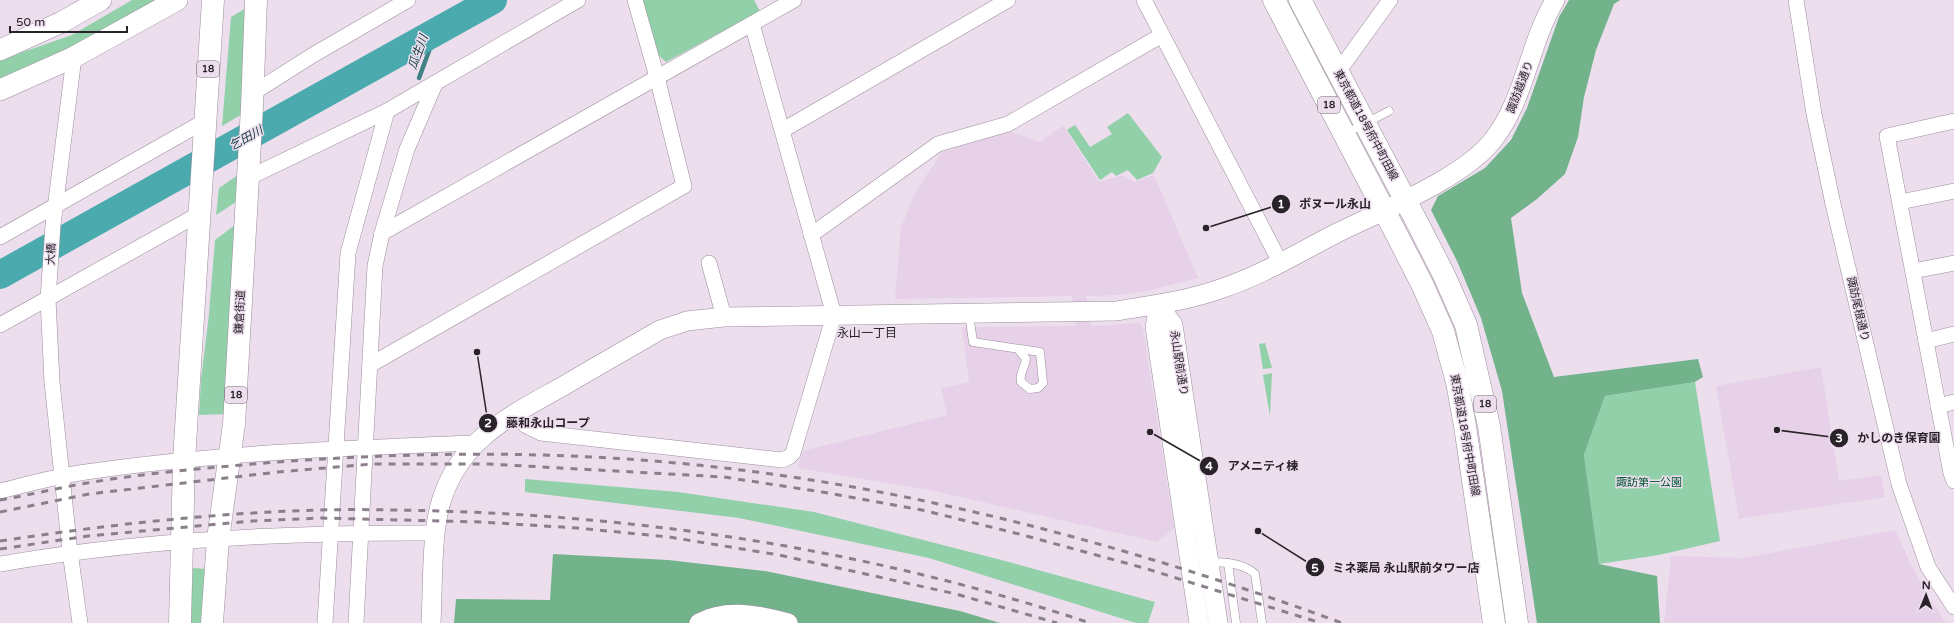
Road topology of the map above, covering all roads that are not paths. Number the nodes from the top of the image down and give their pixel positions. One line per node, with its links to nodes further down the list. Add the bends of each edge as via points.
1 (101, 0): 18 (main road, via 62,22)
2 (177, 0): 19 (main road)
3 (213, 0): 29 (main road, 18)
4 (256, 0): 24 (main road, 鎌倉街道 / 18)
5 (408, 0): 24 (street, via 313,55)
6 (578, 0): 22 (street)
7 (635, 0): 21 (street)
8 (794, 0): 16 (street)
9 (1008, 0): 30 (street)
10 (1144, 0): 17 (street)
11 (1274, 0): 31 (main road, 東京都道18号府中町田線 / 18)
12 (1300, 0): 20 (main road, 東京都道18号府中町田線 / 18)
13 (1390, 0): 20 (street)
14 (1555, 0): 34 (street, 諏訪越通り, via 1536,42 1512,111 1492,141 1473,160)
15 (1796, 0): 78 (street, 諏訪尾根通り, via 1814,114 1899,484 1928,566)
16 (752, 24): 21 (street); 30 (street)
17 (1162, 35): 40 (street, via 1008,124 938,144); 42 (street)
18 (0, 50)
19 (74, 57): 23 (main road); 36 (street, 大橋)
20 (1338, 72): 28 (main road, 東京都道18号府中町田線 / 18)
21 (657, 78): 39 (street); 55 (street, via 684,186)
22 (435, 84): 25 (street); 39 (street, via 407,149)
23 (0, 90)
24 (252, 100): 32 (main road, 鎌倉街道 / 18)
25 (387, 111): 32 (street); 63 (street, via 348,253)
26 (1389, 111): 28 (lane)
27 (1954, 121): 35 (street, via 1887,136)
28 (1365, 123): 31 (lane); 34 (main road, 東京都道18号府中町田線 / 18)
29 (204, 129): 36 (street); 37 (main road, 18)
30 (783, 130): 40 (street)
31 (1344, 134): 38 (main road, 東京都道18号府中町田線 / 18)
32 (249, 172): 64 (main road, 鎌倉街道 / 18)
33 (1954, 191): 35 (street)
34 (1405, 199): 38 (street, 諏訪越通り); 92 (main road, 東京都道18号府中町田線 / 18, via 1466,325 1489,426)
35 (1900, 202): 45 (street)
36 (56, 205): 41 (street); 46 (street, 大橋)
37 (199, 206): 46 (street, via 179,224); 65 (main road, 18)
38 (1384, 209): 42 (street, 諏訪越通り); 91 (main road, 東京都道18号府中町田線 / 18, via 1443,331 1465,426)
39 (382, 233): 55 (street, via 375,266)
40 (811, 235): 49 (street)
41 (0, 237)
42 (1280, 262): 47 (street, 諏訪越通り, via 1223,288)
43 (709, 263): 50 (street)
44 (1954, 263): 45 (street)
45 (1913, 271): 53 (street)
46 (48, 299): 51 (street); 67 (street, 大橋, via 52,382)
47 (1159, 306): 48 (street, 諏訪越通り, via 1117,311); 59 (street, 永山駅前通り, via 1174,325); 60 (street, 永山駅前通り, via 1155,328)
48 (969, 314): 49 (street, 諏訪越通り); 54 (lane, via 973,342)
49 (834, 315): 50 (street, 諏訪越通り); 58 (street, via 793,452 782,460 541,433 524,425)
50 (724, 317): 58 (street, 諏訪越通り, via 687,321 660,330)
51 (0, 325)
52 (1954, 334): 53 (street)
53 (1926, 341): 57 (street)
54 (1018, 349): 54 (lane, via 1040,352 1043,384 1038,388 1030,389 1021,382 1020,376 1026,359)
55 (370, 365): 62 (street)
56 (1954, 402): 57 (street)
57 (1938, 406): 66 (street)
58 (517, 412): 61 (street, 諏訪越通り, via 491,429)
59 (1188, 420): 60 (street); 75 (street, 永山駅前通り)
60 (1169, 423): 77 (street, 永山駅前通り)
61 (476, 443): 62 (street); 71 (street, 諏訪越通り, via 462,459 447,486)
62 (366, 447): 63 (street); 70 (street)
63 (335, 448): 64 (street); 69 (street)
64 (230, 456): 65 (street); 72 (main road, 鎌倉街道 / 18)
65 (184, 460): 67 (street); 73 (main road, 18)
66 (1953, 475)
67 (62, 477): 68 (street); 74 (street, 大橋)
68 (0, 491)
69 (330, 532): 70 (street); 72 (street); 82 (street)
70 (360, 532): 71 (street); 83 (street)
71 (436, 533): 84 (street, 諏訪越通り)
72 (218, 539): 73 (street); 81 (main road, 鎌倉街道 / 18)
73 (183, 540): 74 (street); 80 (main road, 18)
74 (70, 552): 76 (street); 79 (street, 大橋)
75 (1219, 562): 77 (lane); 88 (street, 永山駅前通り); 89 (lane); 90 (lane, via 1250,569 1255,574)
76 (0, 564)
77 (1191, 564): 87 (street, 永山駅前通り)
78 (1954, 606)
79 (80, 623)
80 (180, 623)
81 (212, 623)
82 (325, 623)
83 (356, 623)
84 (431, 623)
85 (699, 623): 86 (street, via 720,616 747,614)
86 (788, 623)
87 (1199, 623)
88 (1218, 623)
89 (1236, 623)
90 (1262, 623)
91 (1494, 623)
92 (1518, 623)

